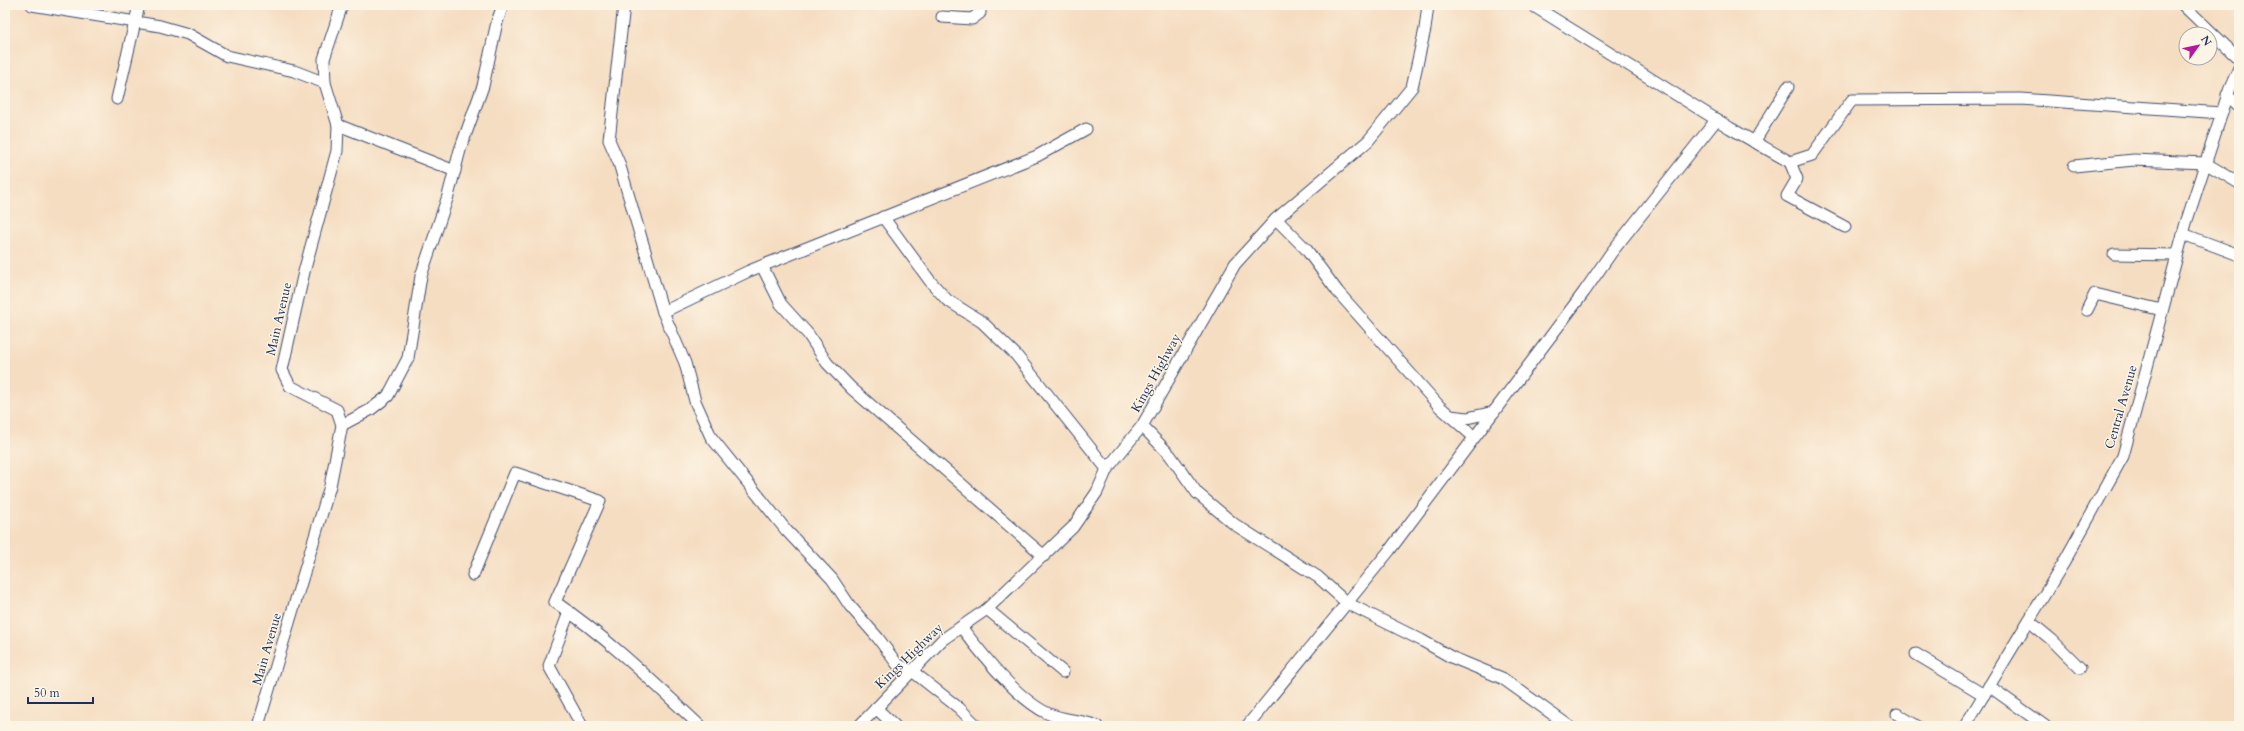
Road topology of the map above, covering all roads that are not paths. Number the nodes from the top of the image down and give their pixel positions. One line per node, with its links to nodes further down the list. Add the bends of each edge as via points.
1 (32, 5): 11 (street)
2 (139, 5): 11 (street)
3 (342, 5): 14 (street, Main Avenue, via 324,59)
4 (503, 5): 27 (street, via 483,86)
5 (624, 5): 39 (street, via 609,140 619,163)
6 (980, 5): 10 (street, via 980,13 972,19)
7 (1428, 5): 30 (street, Kings Highway, via 1412,87 1368,141)
8 (1532, 5): 20 (street)
9 (2183, 5): 12 (street)
10 (942, 17)
11 (134, 22): 14 (street, via 188,34 227,56); 17 (street)
12 (2239, 59)
13 (2239, 68): 16 (street, Central Avenue)
14 (325, 82): 21 (street, Main Avenue)
15 (1788, 86): 23 (street)
16 (2227, 95): 18 (street); 19 (street, Central Avenue)
17 (117, 99)
18 (2239, 106)
19 (2222, 113): 24 (street, via 2021,99 1852,100 1812,155); 25 (street, Central Avenue)
20 (1717, 119): 23 (street); 40 (street, via 1610,253)
21 (338, 125): 27 (street); 42 (street, Main Avenue, via 337,151 304,272 282,370 290,386 337,410)
22 (1086, 129): 29 (street, via 1037,156)
23 (1754, 142): 24 (street)
24 (1790, 162): 31 (street, via 1797,179 1787,196)
25 (2205, 163): 26 (street, via 2134,160); 28 (street); 32 (street, Central Avenue)
26 (2074, 166)
27 (455, 171): 42 (street, via 420,276 408,358 388,396 370,410)
28 (2239, 183)
29 (883, 217): 36 (street); 45 (street, via 947,300 982,322 1016,355)
30 (1276, 219): 41 (street, via 1306,249 1338,292 1396,359); 43 (street, Kings Highway, via 1234,264)
31 (1845, 227)
32 (2183, 234): 34 (street, Central Avenue); 35 (street)
33 (2114, 254): 34 (street)
34 (2177, 255): 38 (street, Central Avenue)
35 (2239, 255)
36 (762, 266): 39 (street); 46 (street, via 781,304 808,334 827,363 851,388)
37 (2087, 310): 38 (street, via 2095,294)
38 (2162, 310): 51 (street, Central Avenue, via 2123,456)
39 (663, 312): 55 (street, via 685,363 695,401 711,437 786,530 832,579 850,606 897,664)
40 (1494, 412): 41 (street, via 1466,418); 44 (street)
41 (1450, 416): 44 (street)
42 (342, 425): 60 (street, Main Avenue, via 330,486)
43 (1142, 426): 45 (street, Kings Highway); 48 (street, via 1170,455 1197,493 1234,524 1318,577)
44 (1473, 436): 48 (street)
45 (1107, 469): 46 (street, Kings Highway, via 1097,492 1073,527)
46 (1044, 556): 49 (street, Kings Highway)
47 (473, 575): 50 (street, via 514,473 600,500 555,602)
48 (1348, 603): 67 (street, via 1295,664); 68 (street, via 1451,657 1502,678)
49 (987, 610): 52 (street, Kings Highway); 56 (street)
50 (569, 612): 61 (street, via 549,666); 62 (street, via 637,666)
51 (2029, 621): 54 (street); 57 (street, Central Avenue)
52 (961, 627): 55 (street, Kings Highway, via 942,640); 66 (street, via 992,667 1046,713)
53 (1916, 654): 57 (street)
54 (2080, 668)
55 (912, 671): 58 (street, Kings Highway); 65 (street, via 959,708)
56 (1063, 672)
57 (1987, 690): 70 (street, Central Avenue); 71 (street)
58 (876, 708): 63 (street, Kings Highway); 64 (street)
59 (1897, 714): 69 (street)
60 (258, 726)
61 (582, 726)
62 (700, 726)
63 (859, 726)
64 (895, 726)
65 (977, 726)
66 (1097, 726)
67 (1247, 726)
68 (1569, 726)
69 (1917, 726)
70 (1965, 726)
71 (2045, 726)

